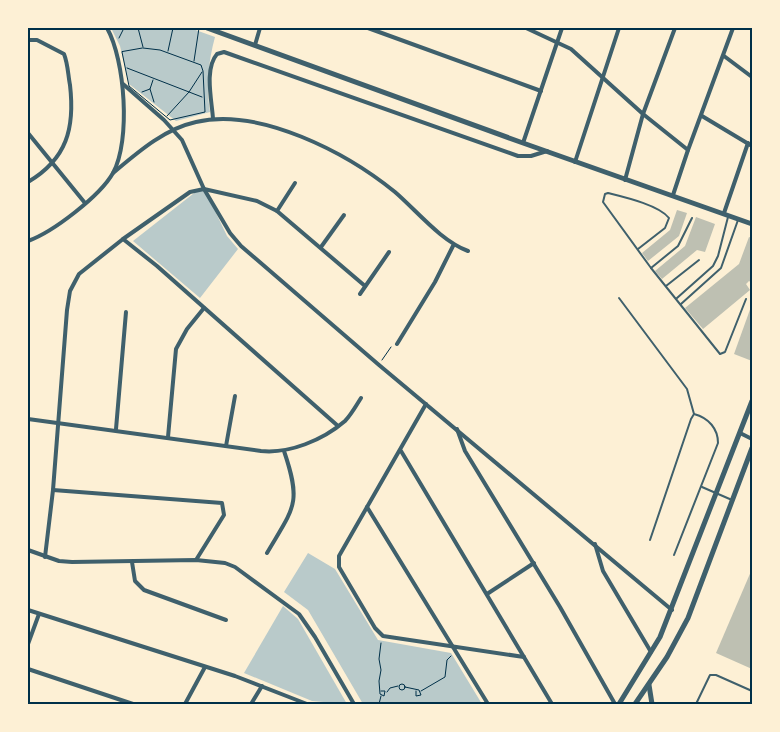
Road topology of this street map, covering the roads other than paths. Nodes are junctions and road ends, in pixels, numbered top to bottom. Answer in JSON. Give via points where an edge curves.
{"nodes":[{"id":1,"x":107,"y":28,"type":"edge"},
{"id":2,"x":207,"y":28,"type":"edge"},
{"id":3,"x":260,"y":28,"type":"edge"},
{"id":4,"x":368,"y":28,"type":"edge"},
{"id":5,"x":526,"y":28,"type":"edge"},
{"id":6,"x":562,"y":28,"type":"edge"},
{"id":7,"x":619,"y":28,"type":"edge"},
{"id":8,"x":676,"y":28,"type":"edge"},
{"id":9,"x":734,"y":28,"type":"edge"},
{"id":10,"x":28,"y":40,"type":"edge"},
{"id":11,"x":557,"y":40,"type":"junction"},
{"id":12,"x":255,"y":45,"type":"junction"},
{"id":13,"x":724,"y":56,"type":"junction"},
{"id":14,"x":602,"y":75,"type":"junction"},
{"id":15,"x":752,"y":77,"type":"edge"},
{"id":16,"x":123,"y":84,"type":"junction"},
{"id":17,"x":541,"y":91,"type":"junction"},
{"id":18,"x":643,"y":114,"type":"junction"},
{"id":19,"x":702,"y":116,"type":"junction"},
{"id":20,"x":213,"y":119,"type":"junction"},
{"id":21,"x":174,"y":130,"type":"junction"},
{"id":22,"x":28,"y":133,"type":"edge"},
{"id":23,"x":523,"y":143,"type":"junction"},
{"id":24,"x":750,"y":145,"type":"edge"},
{"id":25,"x":688,"y":150,"type":"junction"},
{"id":26,"x":546,"y":151,"type":"junction"},
{"id":27,"x":575,"y":162,"type":"junction"},
{"id":28,"x":52,"y":163,"type":"junction"},
{"id":29,"x":113,"y":173,"type":"junction"},
{"id":30,"x":625,"y":180,"type":"junction"},
{"id":31,"x":28,"y":182,"type":"edge"},
{"id":32,"x":295,"y":183,"type":"dead end"},
{"id":33,"x":204,"y":189,"type":"junction"},
{"id":34,"x":673,"y":195,"type":"junction"},
{"id":35,"x":86,"y":202,"type":"junction"},
{"id":36,"x":277,"y":211,"type":"junction"},
{"id":37,"x":344,"y":214,"type":"dead end"},
{"id":38,"x":726,"y":214,"type":"junction"},
{"id":39,"x":692,"y":218,"type":"dead end"},
{"id":40,"x":738,"y":218,"type":"junction"},
{"id":41,"x":752,"y":224,"type":"edge"},
{"id":42,"x":123,"y":239,"type":"junction"},
{"id":43,"x":28,"y":241,"type":"edge"},
{"id":44,"x":453,"y":246,"type":"junction"},
{"id":45,"x":321,"y":247,"type":"junction"},
{"id":46,"x":638,"y":249,"type":"junction"},
{"id":47,"x":468,"y":251,"type":"dead end"},
{"id":48,"x":388,"y":252,"type":"dead end"},
{"id":49,"x":699,"y":260,"type":"dead end"},
{"id":50,"x":652,"y":268,"type":"junction"},
{"id":51,"x":364,"y":286,"type":"junction"},
{"id":52,"x":666,"y":286,"type":"junction"},
{"id":53,"x":360,"y":294,"type":"dead end"},
{"id":54,"x":619,"y":298,"type":"dead end"},
{"id":55,"x":676,"y":299,"type":"junction"},
{"id":56,"x":746,"y":300,"type":"dead end"},
{"id":57,"x":681,"y":304,"type":"junction"},
{"id":58,"x":204,"y":308,"type":"junction"},
{"id":59,"x":126,"y":312,"type":"dead end"},
{"id":60,"x":397,"y":344,"type":"road end"},
{"id":61,"x":234,"y":396,"type":"dead end"},
{"id":62,"x":361,"y":398,"type":"dead end"},
{"id":63,"x":752,"y":401,"type":"edge"},
{"id":64,"x":426,"y":404,"type":"junction"},
{"id":65,"x":694,"y":414,"type":"junction"},
{"id":66,"x":746,"y":417,"type":"junction"},
{"id":67,"x":28,"y":419,"type":"edge"},
{"id":68,"x":752,"y":420,"type":"edge"},
{"id":69,"x":57,"y":422,"type":"junction"},
{"id":70,"x":338,"y":426,"type":"junction"},
{"id":71,"x":116,"y":429,"type":"junction"},
{"id":72,"x":457,"y":429,"type":"junction"},
{"id":73,"x":740,"y":434,"type":"junction"},
{"id":74,"x":168,"y":437,"type":"junction"},
{"id":75,"x":752,"y":440,"type":"edge"},
{"id":76,"x":226,"y":446,"type":"junction"},
{"id":77,"x":752,"y":448,"type":"edge"},
{"id":78,"x":284,"y":451,"type":"junction"},
{"id":79,"x":401,"y":451,"type":"junction"},
{"id":80,"x":702,"y":487,"type":"junction"},
{"id":81,"x":53,"y":490,"type":"junction"},
{"id":82,"x":717,"y":494,"type":"junction"},
{"id":83,"x":734,"y":501,"type":"junction"},
{"id":84,"x":367,"y":507,"type":"junction"},
{"id":85,"x":650,"y":540,"type":"dead end"},
{"id":86,"x":595,"y":544,"type":"junction"},
{"id":87,"x":28,"y":550,"type":"edge"},
{"id":88,"x":267,"y":553,"type":"dead end"},
{"id":89,"x":674,"y":555,"type":"dead end"},
{"id":90,"x":44,"y":557,"type":"junction"},
{"id":91,"x":196,"y":560,"type":"junction"},
{"id":92,"x":132,"y":562,"type":"junction"},
{"id":93,"x":534,"y":563,"type":"junction"},
{"id":94,"x":487,"y":594,"type":"junction"},
{"id":95,"x":28,"y":610,"type":"edge"},
{"id":96,"x":672,"y":610,"type":"junction"},
{"id":97,"x":39,"y":614,"type":"junction"},
{"id":98,"x":226,"y":620,"type":"dead end"},
{"id":99,"x":28,"y":644,"type":"edge"},
{"id":100,"x":454,"y":648,"type":"junction"},
{"id":101,"x":652,"y":654,"type":"junction"},
{"id":102,"x":524,"y":657,"type":"junction"},
{"id":103,"x":205,"y":667,"type":"junction"},
{"id":104,"x":28,"y":669,"type":"edge"},
{"id":105,"x":648,"y":685,"type":"junction"},
{"id":106,"x":262,"y":686,"type":"junction"},
{"id":107,"x":752,"y":691,"type":"edge"},
{"id":108,"x":611,"y":694,"type":"junction"},
{"id":109,"x":618,"y":703,"type":"edge"},
{"id":110,"x":133,"y":704,"type":"edge"},
{"id":111,"x":184,"y":704,"type":"edge"},
{"id":112,"x":251,"y":704,"type":"edge"},
{"id":113,"x":307,"y":704,"type":"edge"},
{"id":114,"x":354,"y":704,"type":"edge"},
{"id":115,"x":488,"y":704,"type":"edge"},
{"id":116,"x":552,"y":704,"type":"edge"},
{"id":117,"x":628,"y":704,"type":"edge"},
{"id":118,"x":635,"y":704,"type":"edge"},
{"id":119,"x":652,"y":704,"type":"edge"},
{"id":120,"x":696,"y":704,"type":"edge"}],
"edges":[{"from":1,"to":16,"type":"street","via":[[122,66]]},
{"from":2,"to":12,"type":"street"},
{"from":3,"to":12,"type":"street"},
{"from":4,"to":17,"type":"street"},
{"from":5,"to":11,"type":"street"},
{"from":6,"to":11,"type":"street"},
{"from":7,"to":14,"type":"street"},
{"from":8,"to":18,"type":"street"},
{"from":9,"to":13,"type":"street"},
{"from":10,"to":28,"type":"street","via":[[37,40],[58,49],[66,58],[73,115],[67,138]]},
{"from":11,"to":14,"type":"street"},
{"from":11,"to":17,"type":"street"},
{"from":12,"to":23,"type":"street"},
{"from":13,"to":15,"type":"street"},
{"from":13,"to":19,"type":"street"},
{"from":14,"to":18,"type":"street"},
{"from":14,"to":27,"type":"street"},
{"from":16,"to":21,"type":"street"},
{"from":16,"to":29,"type":"street","via":[[122,129]]},
{"from":17,"to":23,"type":"street"},
{"from":18,"to":25,"type":"street"},
{"from":18,"to":30,"type":"street"},
{"from":19,"to":24,"type":"street"},
{"from":19,"to":25,"type":"street"},
{"from":20,"to":21,"type":"street"},
{"from":20,"to":26,"type":"street","via":[[212,62],[217,54],[230,54],[518,156]]},
{"from":20,"to":44,"type":"street","via":[[258,123],[341,154],[395,193]]},
{"from":21,"to":29,"type":"street","via":[[150,143]]},
{"from":21,"to":33,"type":"street","via":[[190,155]]},
{"from":22,"to":28,"type":"street"},
{"from":23,"to":26,"type":"street"},
{"from":24,"to":38,"type":"street"},
{"from":25,"to":34,"type":"street"},
{"from":26,"to":27,"type":"street"},
{"from":27,"to":30,"type":"street"},
{"from":28,"to":31,"type":"street"},
{"from":28,"to":35,"type":"street"},
{"from":29,"to":35,"type":"street"},
{"from":30,"to":34,"type":"street"},
{"from":32,"to":36,"type":"street"},
{"from":33,"to":36,"type":"street","via":[[257,202]]},
{"from":33,"to":42,"type":"street","via":[[190,192]]},
{"from":33,"to":64,"type":"street","via":[[241,246]]},
{"from":34,"to":38,"type":"street"},
{"from":35,"to":43,"type":"street","via":[[61,223]]},
{"from":36,"to":45,"type":"street"},
{"from":37,"to":45,"type":"street"},
{"from":38,"to":40,"type":"street"},
{"from":38,"to":55,"type":"lane","via":[[718,256],[712,266]]},
{"from":39,"to":50,"type":"lane","via":[[678,246]]},
{"from":40,"to":41,"type":"street"},
{"from":40,"to":57,"type":"lane","via":[[721,268]]},
{"from":42,"to":58,"type":"street"},
{"from":42,"to":69,"type":"street","via":[[79,274],[70,291]]},
{"from":44,"to":47,"type":"street"},
{"from":44,"to":60,"type":"street"},
{"from":45,"to":51,"type":"street"},
{"from":46,"to":46,"type":"lane","via":[[603,202],[605,194],[630,199],[664,212],[669,218],[665,228]]},
{"from":46,"to":50,"type":"lane"},
{"from":48,"to":51,"type":"street"},
{"from":49,"to":52,"type":"lane"},
{"from":50,"to":52,"type":"lane"},
{"from":51,"to":53,"type":"street"},
{"from":52,"to":55,"type":"lane"},
{"from":54,"to":65,"type":"lane","via":[[687,389]]},
{"from":55,"to":57,"type":"lane"},
{"from":56,"to":57,"type":"lane","via":[[722,354]]},
{"from":58,"to":70,"type":"street"},
{"from":58,"to":74,"type":"street","via":[[176,349]]},
{"from":59,"to":71,"type":"street"},
{"from":61,"to":76,"type":"street"},
{"from":62,"to":70,"type":"street"},
{"from":63,"to":66,"type":"street"},
{"from":64,"to":72,"type":"street"},
{"from":64,"to":79,"type":"street"},
{"from":65,"to":80,"type":"lane","via":[[714,426],[718,434],[718,444]]},
{"from":65,"to":85,"type":"lane"},
{"from":66,"to":68,"type":"street"},
{"from":66,"to":73,"type":"street"},
{"from":67,"to":69,"type":"street"},
{"from":69,"to":71,"type":"street"},
{"from":69,"to":81,"type":"street"},
{"from":70,"to":78,"type":"street"},
{"from":71,"to":74,"type":"street"},
{"from":72,"to":86,"type":"street"},
{"from":72,"to":93,"type":"street","via":[[465,451]]},
{"from":73,"to":75,"type":"street"},
{"from":73,"to":82,"type":"street"},
{"from":74,"to":76,"type":"street"},
{"from":76,"to":78,"type":"street"},
{"from":77,"to":83,"type":"street"},
{"from":78,"to":88,"type":"street","via":[[293,477],[294,500]]},
{"from":79,"to":84,"type":"street"},
{"from":79,"to":94,"type":"street"},
{"from":80,"to":82,"type":"lane"},
{"from":80,"to":89,"type":"lane"},
{"from":81,"to":90,"type":"street"},
{"from":81,"to":91,"type":"street","via":[[222,503],[224,515]]},
{"from":82,"to":83,"type":"lane"},
{"from":82,"to":96,"type":"street"},
{"from":83,"to":105,"type":"street","via":[[688,618]]},
{"from":84,"to":100,"type":"street"},
{"from":84,"to":100,"type":"street","via":[[338,561],[375,628],[383,636]]},
{"from":86,"to":96,"type":"street"},
{"from":86,"to":101,"type":"street","via":[[603,571]]},
{"from":87,"to":90,"type":"street"},
{"from":90,"to":92,"type":"street","via":[[72,562]]},
{"from":91,"to":92,"type":"street"},
{"from":91,"to":114,"type":"street","via":[[236,567],[290,606],[306,623]]},
{"from":92,"to":98,"type":"street","via":[[135,581],[144,590]]},
{"from":93,"to":94,"type":"street"},
{"from":93,"to":108,"type":"street"},
{"from":94,"to":102,"type":"street"},
{"from":95,"to":97,"type":"street"},
{"from":96,"to":101,"type":"street"},
{"from":97,"to":99,"type":"street"},
{"from":97,"to":103,"type":"street"},
{"from":100,"to":102,"type":"street"},
{"from":100,"to":115,"type":"street"},
{"from":101,"to":109,"type":"street"},
{"from":102,"to":116,"type":"street"},
{"from":103,"to":106,"type":"street"},
{"from":103,"to":111,"type":"street"},
{"from":104,"to":110,"type":"street"},
{"from":105,"to":118,"type":"street"},
{"from":105,"to":119,"type":"street"},
{"from":106,"to":112,"type":"street"},
{"from":106,"to":113,"type":"street"},
{"from":107,"to":120,"type":"lane","via":[[710,675]]},
{"from":108,"to":109,"type":"street"},
{"from":108,"to":109,"type":"street"},
{"from":109,"to":117,"type":"street"}]}
